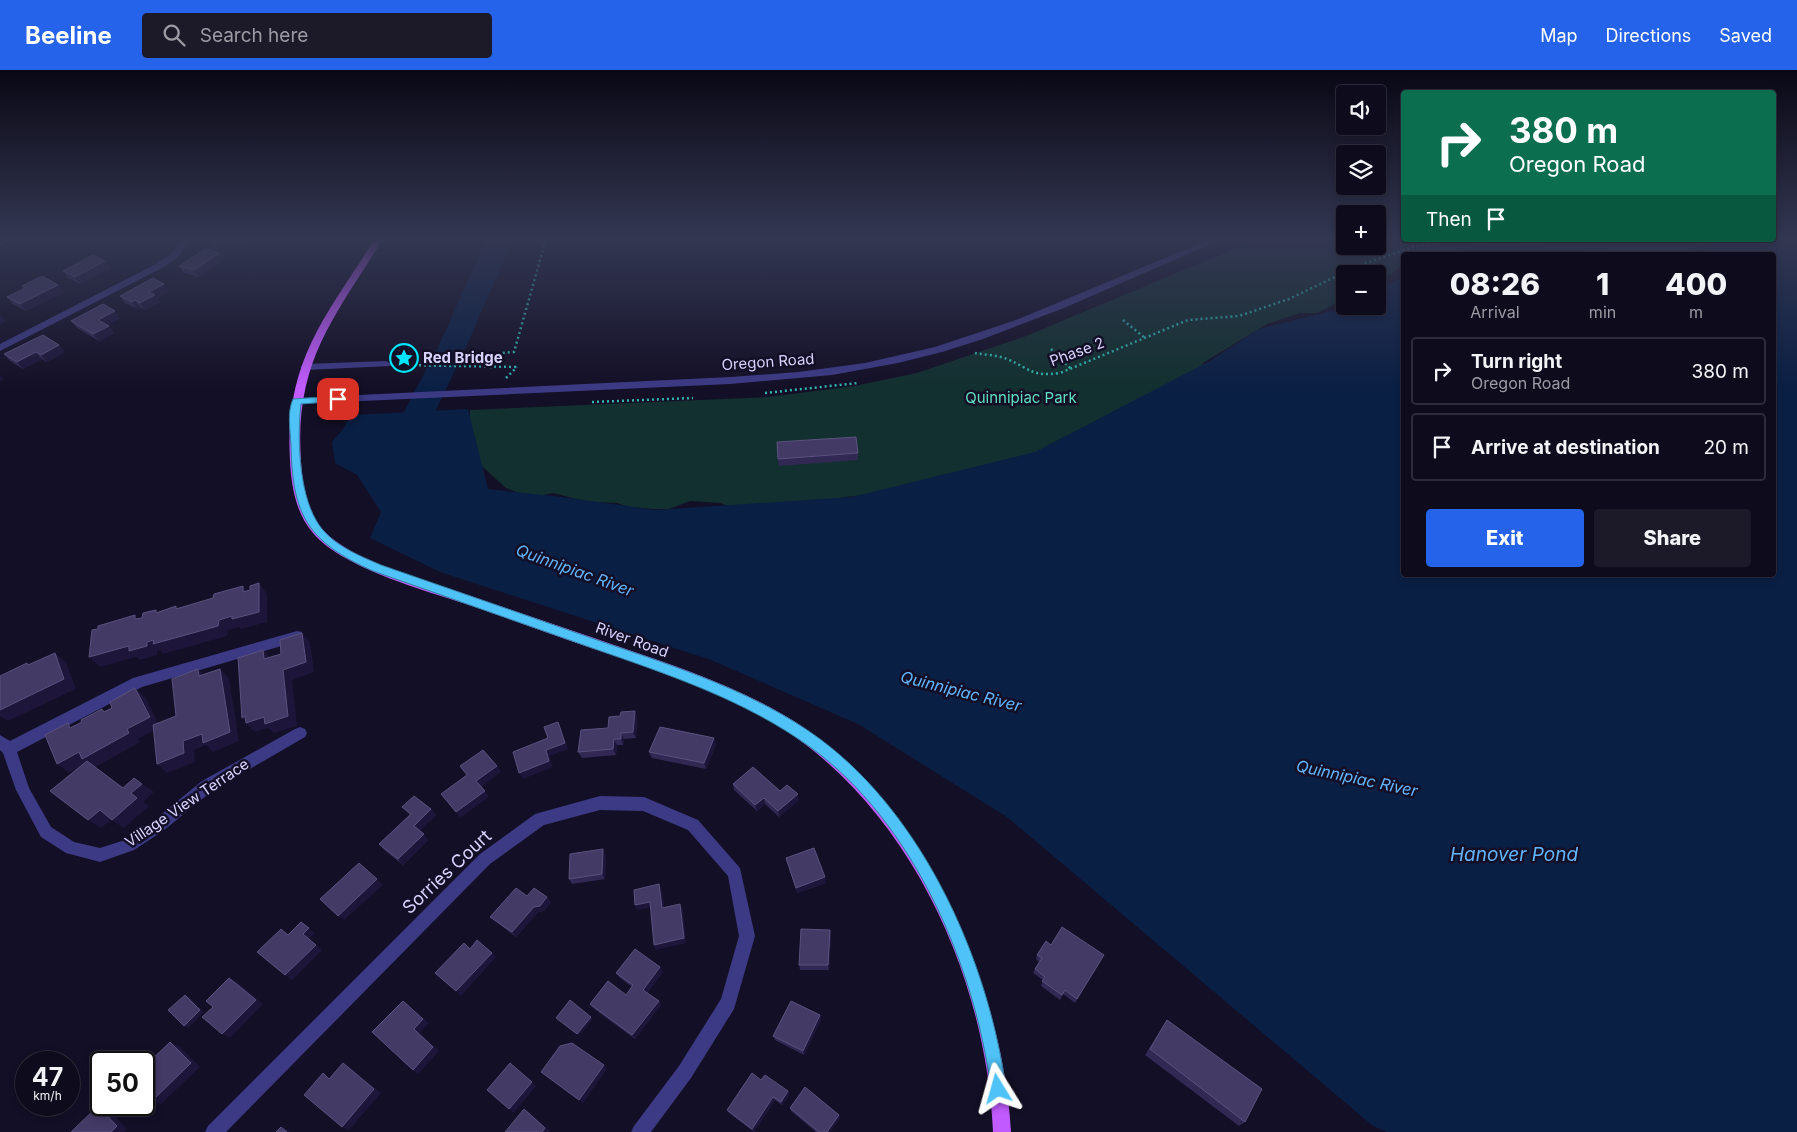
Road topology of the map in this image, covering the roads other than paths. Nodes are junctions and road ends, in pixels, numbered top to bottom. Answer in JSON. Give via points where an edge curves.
{"nodes":[{"id":1,"x":115,"y":289,"type":"edge"},
{"id":2,"x":349,"y":289,"type":"edge"},
{"id":3,"x":1099,"y":289,"type":"edge"},
{"id":4,"x":0,"y":348,"type":"edge"},
{"id":5,"x":386,"y":364,"type":"dead end"},
{"id":6,"x":305,"y":367,"type":"junction"},
{"id":7,"x":297,"y":401,"type":"junction"},
{"id":8,"x":299,"y":636,"type":"edge"},
{"id":9,"x":300,"y":734,"type":"dead end"},
{"id":10,"x":5,"y":745,"type":"edge"},
{"id":11,"x":214,"y":1132,"type":"edge"},
{"id":12,"x":640,"y":1132,"type":"edge"},
{"id":13,"x":1002,"y":1132,"type":"edge"}],
"edges":[{"from":1,"to":4,"type":"street"},
{"from":2,"to":6,"type":"main road","name":"River Road"},
{"from":3,"to":7,"type":"street","name":"Oregon Road","via":[[967,340],[899,360],[822,373]]},
{"from":5,"to":6,"type":"street"},
{"from":6,"to":7,"type":"main road","name":"River Road"},
{"from":7,"to":13,"type":"main road","name":"River Road","via":[[294,428],[301,497],[312,523],[329,542],[349,556],[718,690],[771,715],[815,743],[844,767],[884,810],[916,856],[949,918],[976,988],[993,1050]]},
{"from":8,"to":10,"type":"street","name":"Village View Terrace","via":[[138,682]]},
{"from":9,"to":10,"type":"street","name":"Village View Terrace","via":[[207,786],[129,845],[100,855],[71,848],[46,832],[23,790]]},
{"from":11,"to":12,"type":"street","name":"Sorries Court","via":[[485,859],[540,819],[600,803],[644,804],[693,825],[735,873],[747,936],[728,1003],[685,1072]]}]}
